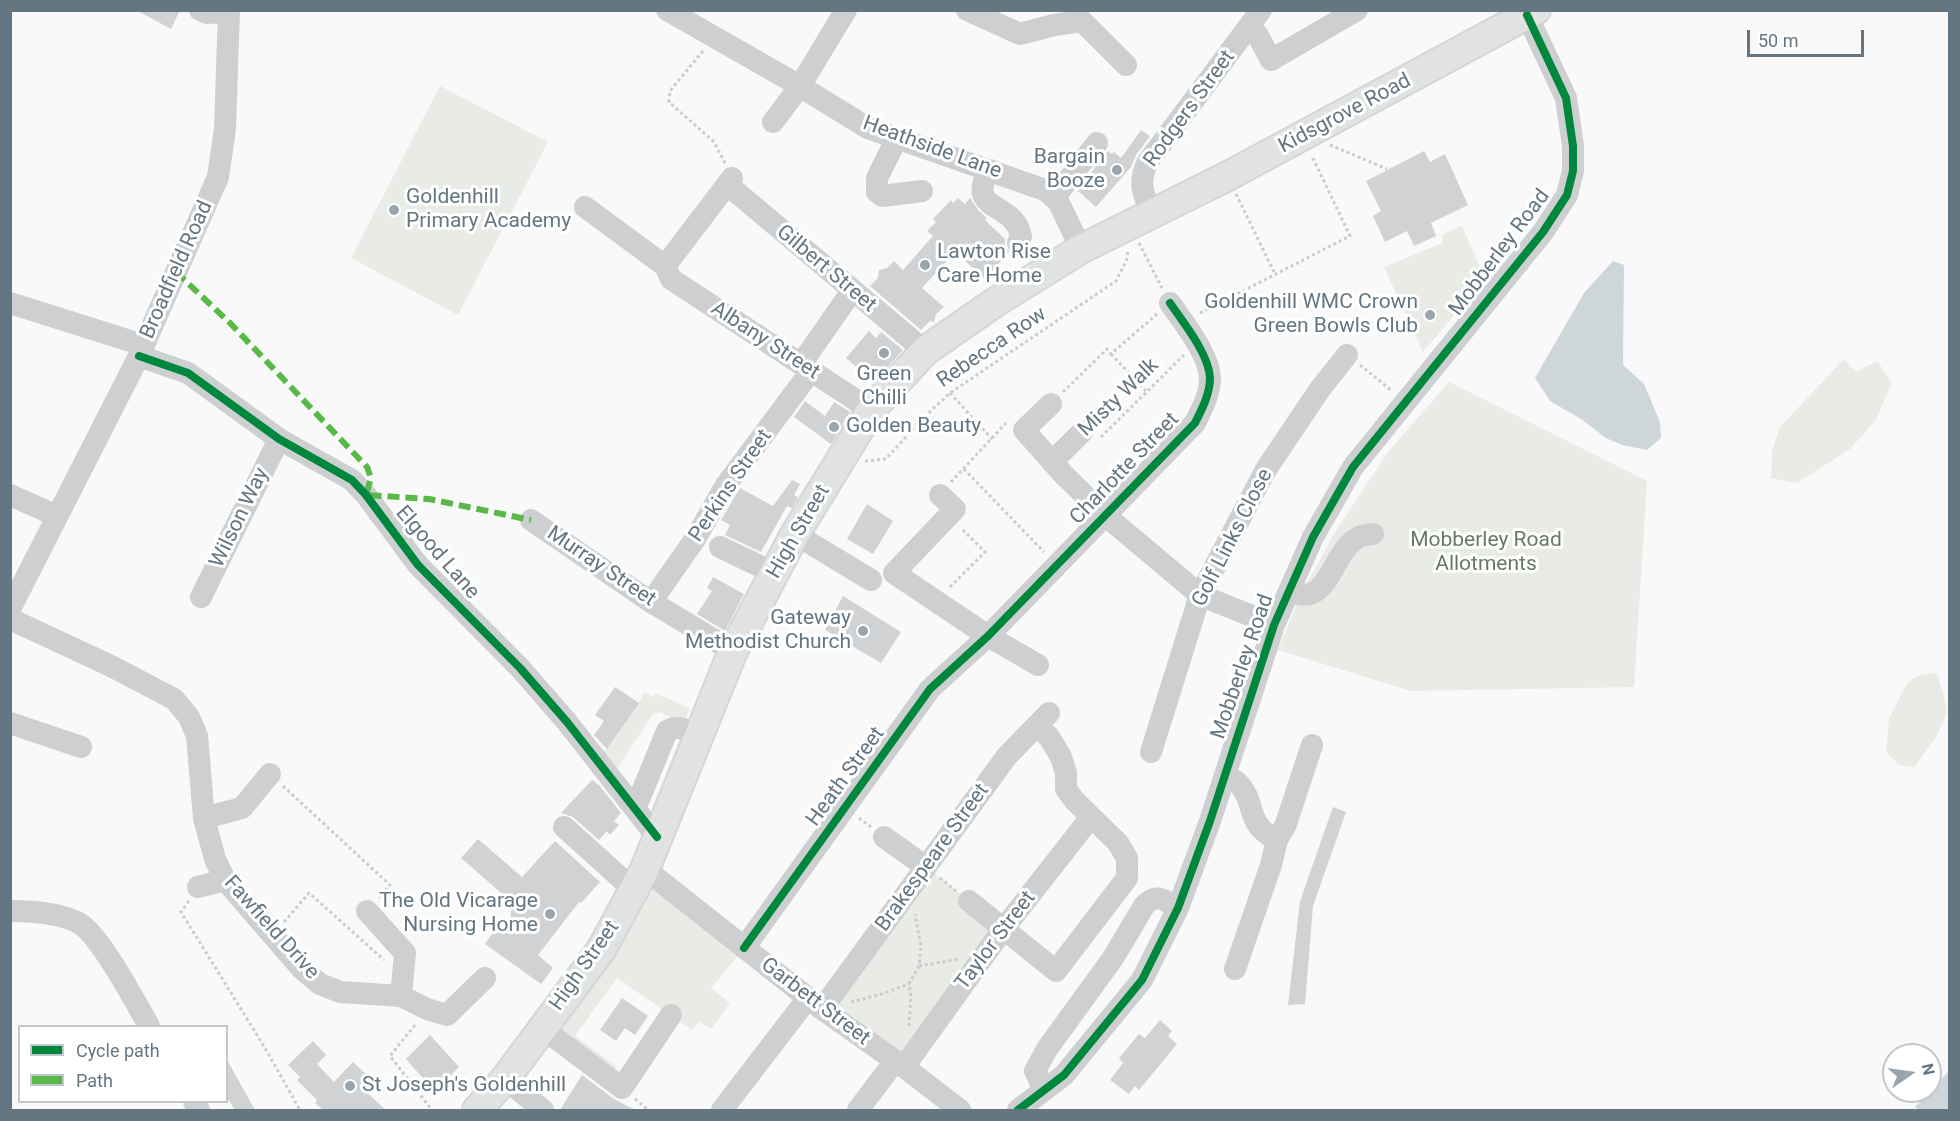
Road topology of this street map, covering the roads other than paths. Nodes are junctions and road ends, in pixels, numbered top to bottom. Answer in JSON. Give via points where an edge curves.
{"nodes":[{"id":1,"x":200,"y":10,"type":"edge"},
{"id":2,"x":667,"y":10,"type":"edge"},
{"id":3,"x":846,"y":10,"type":"edge"},
{"id":4,"x":967,"y":10,"type":"edge"},
{"id":5,"x":1357,"y":10,"type":"edge"},
{"id":6,"x":229,"y":11,"type":"edge"},
{"id":7,"x":1532,"y":13,"type":"edge"},
{"id":8,"x":1085,"y":16,"type":"edge"},
{"id":9,"x":1255,"y":19,"type":"edge"},
{"id":10,"x":1321,"y":19,"type":"edge"},
{"id":11,"x":1126,"y":65,"type":"dead end"},
{"id":12,"x":800,"y":86,"type":"junction"},
{"id":13,"x":773,"y":122,"type":"dead end"},
{"id":14,"x":897,"y":138,"type":"junction"},
{"id":15,"x":1097,"y":143,"type":"dead end"},
{"id":16,"x":990,"y":170,"type":"junction"},
{"id":17,"x":922,"y":191,"type":"dead end"},
{"id":18,"x":1054,"y":198,"type":"junction"},
{"id":19,"x":585,"y":207,"type":"dead end"},
{"id":20,"x":1141,"y":219,"type":"junction"},
{"id":21,"x":1018,"y":243,"type":"dead end"},
{"id":22,"x":1081,"y":249,"type":"junction"},
{"id":23,"x":665,"y":266,"type":"junction"},
{"id":24,"x":852,"y":291,"type":"junction"},
{"id":25,"x":10,"y":303,"type":"edge"},
{"id":26,"x":1170,"y":303,"type":"road end"},
{"id":27,"x":141,"y":351,"type":"junction"},
{"id":28,"x":925,"y":351,"type":"junction"},
{"id":29,"x":1333,"y":362,"type":"road end"},
{"id":30,"x":806,"y":367,"type":"junction"},
{"id":31,"x":1051,"y":404,"type":"road end"},
{"id":32,"x":871,"y":410,"type":"junction"},
{"id":33,"x":1089,"y":437,"type":"road end"},
{"id":34,"x":279,"y":439,"type":"junction"},
{"id":35,"x":1052,"y":462,"type":"junction"},
{"id":36,"x":10,"y":495,"type":"edge"},
{"id":37,"x":940,"y":495,"type":"road end"},
{"id":38,"x":57,"y":516,"type":"junction"},
{"id":39,"x":1106,"y":516,"type":"junction"},
{"id":40,"x":531,"y":520,"type":"dead end"},
{"id":41,"x":795,"y":534,"type":"junction"},
{"id":42,"x":1373,"y":534,"type":"dead end"},
{"id":43,"x":720,"y":547,"type":"dead end"},
{"id":44,"x":774,"y":573,"type":"junction"},
{"id":45,"x":871,"y":580,"type":"dead end"},
{"id":46,"x":1289,"y":591,"type":"junction"},
{"id":47,"x":1200,"y":596,"type":"junction"},
{"id":48,"x":201,"y":597,"type":"dead end"},
{"id":49,"x":651,"y":602,"type":"junction"},
{"id":50,"x":10,"y":609,"type":"edge"},
{"id":51,"x":10,"y":619,"type":"edge"},
{"id":52,"x":1274,"y":625,"type":"junction"},
{"id":53,"x":988,"y":636,"type":"junction"},
{"id":54,"x":733,"y":651,"type":"junction"},
{"id":55,"x":1038,"y":665,"type":"dead end"},
{"id":56,"x":10,"y":723,"type":"edge"},
{"id":57,"x":698,"y":737,"type":"junction"},
{"id":58,"x":1147,"y":741,"type":"dead end"},
{"id":59,"x":1312,"y":745,"type":"dead end"},
{"id":60,"x":81,"y":747,"type":"dead end"},
{"id":61,"x":270,"y":774,"type":"road end"},
{"id":62,"x":1225,"y":776,"type":"junction"},
{"id":63,"x":635,"y":809,"type":"junction"},
{"id":64,"x":1083,"y":809,"type":"junction"},
{"id":65,"x":204,"y":818,"type":"junction"},
{"id":66,"x":564,"y":827,"type":"dead end"},
{"id":67,"x":657,"y":837,"type":"junction"},
{"id":68,"x":884,"y":837,"type":"road end"},
{"id":69,"x":1277,"y":840,"type":"junction"},
{"id":70,"x":926,"y":867,"type":"junction"},
{"id":71,"x":639,"y":879,"type":"junction"},
{"id":72,"x":225,"y":880,"type":"junction"},
{"id":73,"x":198,"y":887,"type":"road end"},
{"id":74,"x":969,"y":901,"type":"road end"},
{"id":75,"x":1178,"y":908,"type":"junction"},
{"id":76,"x":10,"y":911,"type":"edge"},
{"id":77,"x":367,"y":911,"type":"road end"},
{"id":78,"x":1004,"y":928,"type":"junction"},
{"id":79,"x":744,"y":948,"type":"junction"},
{"id":80,"x":1235,"y":969,"type":"dead end"},
{"id":81,"x":485,"y":978,"type":"dead end"},
{"id":82,"x":402,"y":986,"type":"junction"},
{"id":83,"x":815,"y":1004,"type":"junction"},
{"id":84,"x":671,"y":1015,"type":"dead end"},
{"id":85,"x":148,"y":1025,"type":"edge"},
{"id":86,"x":542,"y":1028,"type":"junction"},
{"id":87,"x":900,"y":1064,"type":"junction"},
{"id":88,"x":505,"y":1079,"type":"junction"},
{"id":89,"x":1044,"y":1090,"type":"junction"},
{"id":90,"x":477,"y":1110,"type":"edge"},
{"id":91,"x":543,"y":1110,"type":"edge"},
{"id":92,"x":722,"y":1110,"type":"edge"},
{"id":93,"x":858,"y":1110,"type":"edge"},
{"id":94,"x":960,"y":1110,"type":"edge"},
{"id":95,"x":1018,"y":1110,"type":"edge"}],
"edges":[{"from":1,"to":6,"type":"street"},
{"from":2,"to":12,"type":"street","name":"Heathside Lane"},
{"from":3,"to":12,"type":"street"},
{"from":4,"to":8,"type":"street","via":[[1020,34]]},
{"from":5,"to":10,"type":"street"},
{"from":6,"to":27,"type":"street","name":"Broadfield Road","via":[[225,129],[218,177]]},
{"from":7,"to":20,"type":"main road","name":"Kidsgrove Road"},
{"from":7,"to":46,"type":"street","name":"Mobberley Road","via":[[1566,98],[1573,146],[1573,171],[1567,195],[1543,232],[1353,467],[1313,537]]},
{"from":8,"to":11,"type":"street","via":[[1107,47]]},
{"from":9,"to":10,"type":"street","via":[[1257,34],[1271,60]]},
{"from":9,"to":20,"type":"street","name":"Rodgers Street","via":[[1147,163],[1142,176]]},
{"from":12,"to":13,"type":"street"},
{"from":12,"to":14,"type":"street","name":"Heathside Lane","via":[[868,128]]},
{"from":14,"to":16,"type":"street","name":"Heathside Lane"},
{"from":14,"to":17,"type":"street","via":[[877,178],[877,192],[882,196]]},
{"from":15,"to":18,"type":"street"},
{"from":16,"to":18,"type":"street","name":"Heathside Lane","via":[[1045,189]]},
{"from":16,"to":21,"type":"street","via":[[982,193],[985,200],[1017,225],[1021,237]]},
{"from":18,"to":22,"type":"street","name":"Heathside Lane"},
{"from":19,"to":23,"type":"street","name":"Albany Street"},
{"from":20,"to":22,"type":"main road","name":"High Street"},
{"from":22,"to":28,"type":"main road","name":"High Street"},
{"from":23,"to":24,"type":"street","name":"Gilbert Street","via":[[730,182]]},
{"from":23,"to":30,"type":"street","name":"Albany Street","via":[[671,279]]},
{"from":24,"to":28,"type":"street","name":"Gilbert Street"},
{"from":24,"to":30,"type":"street","name":"Perkins Street"},
{"from":25,"to":27,"type":"street","name":"Elgood Lane"},
{"from":26,"to":39,"type":"street","name":"Charlotte Street","via":[[1203,354],[1210,377],[1206,401],[1195,423]]},
{"from":27,"to":34,"type":"street","name":"Elgood Lane","via":[[188,373]]},
{"from":27,"to":38,"type":"street","name":"Broadfield Road"},
{"from":28,"to":32,"type":"main road","name":"High Street"},
{"from":29,"to":47,"type":"street","name":"Golf Links Close","via":[[1265,471]]},
{"from":30,"to":32,"type":"street","name":"Albany Street"},
{"from":30,"to":49,"type":"street","name":"Perkins Street"},
{"from":31,"to":35,"type":"street","via":[[1018,424]]},
{"from":32,"to":41,"type":"main road","name":"High Street"},
{"from":33,"to":35,"type":"street"},
{"from":34,"to":48,"type":"street","name":"Wilson Way"},
{"from":34,"to":63,"type":"street","name":"Elgood Lane","via":[[352,480],[418,565],[520,668]]},
{"from":35,"to":39,"type":"street"},
{"from":36,"to":38,"type":"street"},
{"from":37,"to":53,"type":"street","via":[[956,509],[894,573]]},
{"from":38,"to":50,"type":"street","name":"Broadfield Road"},
{"from":39,"to":47,"type":"street"},
{"from":39,"to":53,"type":"street","name":"Charlotte Street"},
{"from":40,"to":49,"type":"street","name":"Murray Street"},
{"from":41,"to":44,"type":"main road","name":"High Street"},
{"from":41,"to":45,"type":"street"},
{"from":42,"to":46,"type":"street","via":[[1361,536],[1345,549],[1325,583],[1315,592],[1300,596]]},
{"from":43,"to":44,"type":"street"},
{"from":44,"to":54,"type":"main road","name":"High Street"},
{"from":46,"to":52,"type":"street","name":"Mobberley Road"},
{"from":47,"to":52,"type":"street"},
{"from":47,"to":58,"type":"street","name":"Golf Links Close"},
{"from":49,"to":54,"type":"street","name":"Murray Street"},
{"from":51,"to":65,"type":"street","name":"Fawfield Drive","via":[[174,699],[189,717],[197,736]]},
{"from":52,"to":62,"type":"street","name":"Mobberley Road"},
{"from":53,"to":55,"type":"street"},
{"from":53,"to":79,"type":"street","name":"Heath Street","via":[[930,689]]},
{"from":54,"to":57,"type":"main road","name":"High Street"},
{"from":56,"to":60,"type":"street"},
{"from":57,"to":63,"type":"street","via":[[682,728],[667,731]]},
{"from":57,"to":67,"type":"main road","name":"High Street"},
{"from":59,"to":69,"type":"street"},
{"from":61,"to":65,"type":"street","via":[[242,808]]},
{"from":62,"to":69,"type":"street","via":[[1237,782],[1258,827]]},
{"from":62,"to":75,"type":"street","name":"Mobberley Road"},
{"from":63,"to":67,"type":"street","name":"Elgood Lane"},
{"from":64,"to":70,"type":"street","name":"Brakespeare Street","via":[[1065,789],[1061,757],[1048,737],[1043,719],[1007,756]]},
{"from":64,"to":78,"type":"street","name":"Taylor Street"},
{"from":64,"to":78,"type":"street","via":[[1118,843],[1127,858],[1127,878],[1056,971]]},
{"from":65,"to":72,"type":"street","name":"Fawfield Drive"},
{"from":66,"to":71,"type":"street","name":"Garbett Street"},
{"from":67,"to":71,"type":"main road","name":"High Street"},
{"from":68,"to":70,"type":"street"},
{"from":69,"to":80,"type":"street"},
{"from":70,"to":83,"type":"street","name":"Brakespeare Street"},
{"from":71,"to":79,"type":"street","name":"Garbett Street"},
{"from":71,"to":86,"type":"main road","name":"High Street","via":[[601,950]]},
{"from":72,"to":73,"type":"street"},
{"from":72,"to":82,"type":"street","name":"Fawfield Drive","via":[[302,969],[320,984],[340,992]]},
{"from":74,"to":78,"type":"street"},
{"from":75,"to":89,"type":"street","name":"Mobberley Road","via":[[1142,980],[1064,1075]]},
{"from":75,"to":89,"type":"street","via":[[1160,897],[1144,906],[1035,1071]]},
{"from":76,"to":85,"type":"street","via":[[62,916],[80,923],[94,937]]},
{"from":77,"to":82,"type":"street","via":[[405,953]]},
{"from":78,"to":87,"type":"street","name":"Taylor Street"},
{"from":79,"to":83,"type":"street","name":"Garbett Street"},
{"from":81,"to":82,"type":"street","name":"Fawfield Drive","via":[[447,1014],[427,1009]]},
{"from":83,"to":87,"type":"street","name":"Garbett Street"},
{"from":83,"to":92,"type":"street","name":"Brakespeare Street"},
{"from":84,"to":86,"type":"street","via":[[622,1088],[616,1075]]},
{"from":86,"to":88,"type":"main road","name":"High Street"},
{"from":87,"to":93,"type":"street","name":"Taylor Street"},
{"from":87,"to":94,"type":"street","name":"Garbett Street"},
{"from":88,"to":90,"type":"main road","name":"High Street"},
{"from":88,"to":91,"type":"street"},
{"from":89,"to":95,"type":"street","name":"Mobberley Road"}]}
